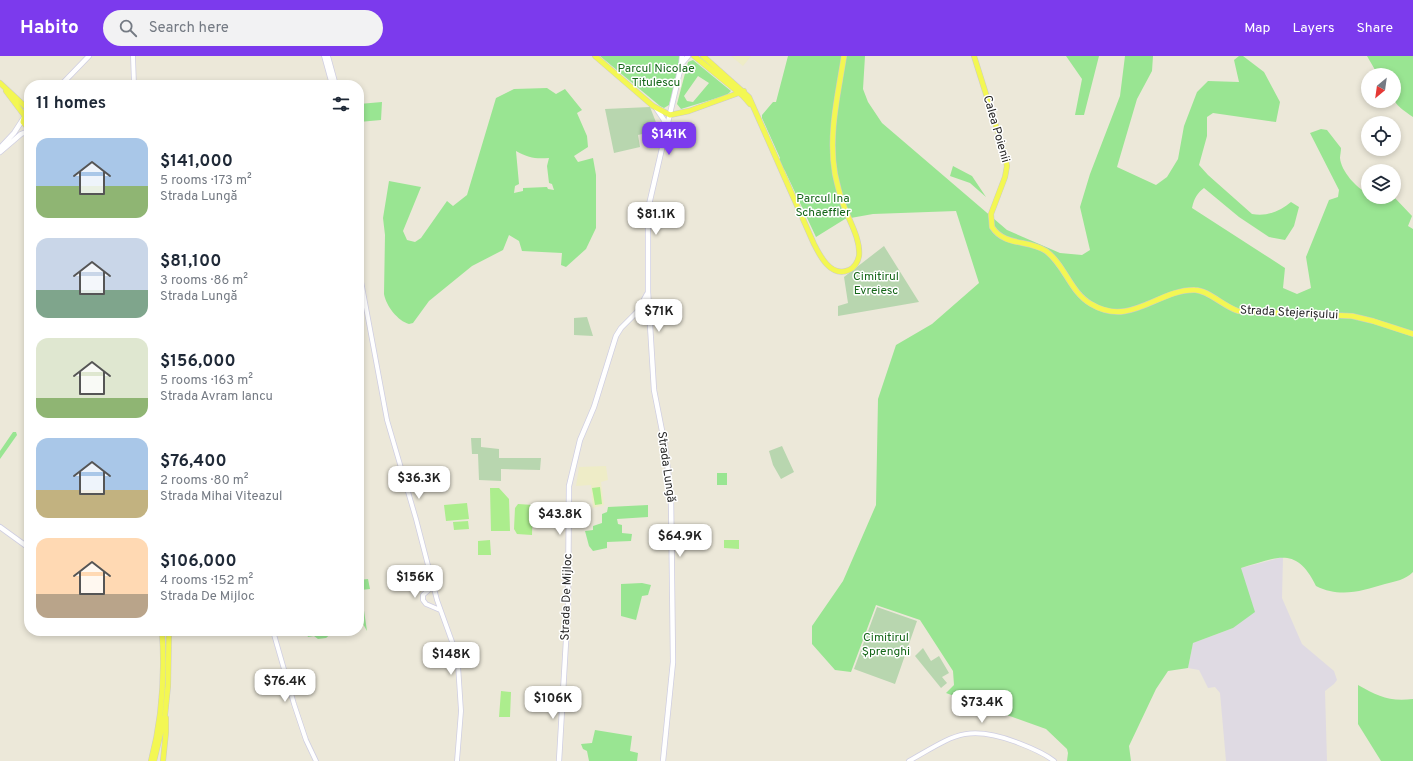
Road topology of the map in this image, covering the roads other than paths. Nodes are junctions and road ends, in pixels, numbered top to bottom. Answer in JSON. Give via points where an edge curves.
{"nodes":[{"id":1,"x":89,"y":56,"type":"edge"},
{"id":2,"x":133,"y":56,"type":"edge"},
{"id":3,"x":324,"y":56,"type":"edge"},
{"id":4,"x":328,"y":56,"type":"edge"},
{"id":5,"x":595,"y":56,"type":"edge"},
{"id":6,"x":682,"y":56,"type":"edge"},
{"id":7,"x":688,"y":56,"type":"edge"},
{"id":8,"x":694,"y":56,"type":"edge"},
{"id":9,"x":703,"y":56,"type":"edge"},
{"id":10,"x":844,"y":56,"type":"edge"},
{"id":11,"x":974,"y":56,"type":"edge"},
{"id":12,"x":681,"y":66,"type":"junction"},
{"id":13,"x":67,"y":80,"type":"edge"},
{"id":14,"x":134,"y":80,"type":"edge"},
{"id":15,"x":331,"y":80,"type":"edge"},
{"id":16,"x":335,"y":80,"type":"edge"},
{"id":17,"x":1,"y":84,"type":"edge"},
{"id":18,"x":736,"y":87,"type":"junction"},
{"id":19,"x":742,"y":92,"type":"junction"},
{"id":20,"x":730,"y":96,"type":"junction"},
{"id":21,"x":24,"y":105,"type":"edge"},
{"id":22,"x":653,"y":106,"type":"junction"},
{"id":23,"x":670,"y":116,"type":"junction"},
{"id":24,"x":23,"y":117,"type":"junction"},
{"id":25,"x":24,"y":125,"type":"edge"},
{"id":26,"x":666,"y":130,"type":"junction"},
{"id":27,"x":24,"y":132,"type":"edge"},
{"id":28,"x":0,"y":148,"type":"edge"},
{"id":29,"x":0,"y":152,"type":"edge"},
{"id":30,"x":648,"y":292,"type":"junction"},
{"id":31,"x":1080,"y":296,"type":"joint"},
{"id":32,"x":364,"y":298,"type":"edge"},
{"id":33,"x":641,"y":306,"type":"junction"},
{"id":34,"x":649,"y":311,"type":"junction"},
{"id":35,"x":1413,"y":334,"type":"edge"},
{"id":36,"x":0,"y":527,"type":"edge"},
{"id":37,"x":24,"y":544,"type":"edge"},
{"id":38,"x":432,"y":579,"type":"junction"},
{"id":39,"x":428,"y":590,"type":"junction"},
{"id":40,"x":436,"y":593,"type":"junction"},
{"id":41,"x":437,"y":600,"type":"junction"},
{"id":42,"x":430,"y":604,"type":"junction"},
{"id":43,"x":440,"y":610,"type":"junction"},
{"id":44,"x":162,"y":636,"type":"edge"},
{"id":45,"x":169,"y":636,"type":"edge"},
{"id":46,"x":274,"y":636,"type":"edge"},
{"id":47,"x":166,"y":715,"type":"junction"},
{"id":48,"x":151,"y":761,"type":"edge"},
{"id":49,"x":154,"y":761,"type":"edge"},
{"id":50,"x":163,"y":761,"type":"edge"},
{"id":51,"x":316,"y":761,"type":"edge"},
{"id":52,"x":457,"y":761,"type":"edge"},
{"id":53,"x":559,"y":761,"type":"edge"},
{"id":54,"x":663,"y":761,"type":"edge"},
{"id":55,"x":909,"y":761,"type":"edge"},
{"id":56,"x":1054,"y":761,"type":"edge"}],
"edges":[{"from":1,"to":13,"type":"main road"},
{"from":2,"to":14,"type":"street"},
{"from":3,"to":15,"type":"street"},
{"from":4,"to":16,"type":"street"},
{"from":5,"to":22,"type":"main road"},
{"from":6,"to":12,"type":"main road","name":"Strada Lungă"},
{"from":7,"to":12,"type":"main road"},
{"from":8,"to":18,"type":"main road"},
{"from":9,"to":18,"type":"main road"},
{"from":10,"to":19,"type":"main road","via":[[834,127],[833,156],[838,191],[857,242],[858,257],[853,268],[840,272],[830,268],[818,252],[749,97]]},
{"from":11,"to":31,"type":"main road","name":"Calea Poienii","via":[[1007,166],[991,214],[992,227],[1004,239],[1033,245],[1047,252]]},
{"from":12,"to":23,"type":"main road","name":"Strada Lungă"},
{"from":17,"to":21,"type":"main road"},
{"from":17,"to":24,"type":"main road"},
{"from":18,"to":19,"type":"main road"},
{"from":18,"to":20,"type":"main road"},
{"from":19,"to":20,"type":"main road"},
{"from":20,"to":23,"type":"main road"},
{"from":22,"to":23,"type":"main road"},
{"from":22,"to":26,"type":"main road","via":[[664,120]]},
{"from":23,"to":26,"type":"main road","name":"Strada Lungă"},
{"from":24,"to":25,"type":"main road"},
{"from":24,"to":28,"type":"main road"},
{"from":26,"to":30,"type":"main road","name":"Strada Lungă","via":[[648,206]]},
{"from":27,"to":29,"type":"main road"},
{"from":30,"to":33,"type":"main road","name":"Strada Lungă"},
{"from":30,"to":34,"type":"main road","name":"Strada Lungă"},
{"from":31,"to":35,"type":"main road","name":"Strada Stejerișului","via":[[1096,307],[1118,312],[1138,308],[1183,290],[1198,290],[1224,306],[1238,311],[1352,316]]},
{"from":32,"to":38,"type":"street","via":[[387,420]]},
{"from":33,"to":34,"type":"main road"},
{"from":33,"to":53,"type":"main road","name":"Strada De Mijloc","via":[[616,336],[594,407],[580,440],[572,471],[568,495],[568,607]]},
{"from":34,"to":54,"type":"main road","name":"Strada Lungă","via":[[656,404],[665,446],[671,496],[673,662]]},
{"from":36,"to":37,"type":"main road"},
{"from":38,"to":39,"type":"street"},
{"from":38,"to":40,"type":"street"},
{"from":39,"to":40,"type":"street"},
{"from":39,"to":42,"type":"street","via":[[424,593],[423,599],[425,603]]},
{"from":40,"to":41,"type":"street"},
{"from":41,"to":42,"type":"street"},
{"from":41,"to":43,"type":"street"},
{"from":42,"to":43,"type":"street"},
{"from":43,"to":52,"type":"street","via":[[458,665],[461,711]]},
{"from":44,"to":48,"type":"main road","via":[[162,694]]},
{"from":45,"to":47,"type":"main road"},
{"from":46,"to":51,"type":"street","via":[[296,712]]},
{"from":47,"to":49,"type":"main road"},
{"from":47,"to":50,"type":"main road"},
{"from":55,"to":56,"type":"street","via":[[950,739],[979,732],[1020,743]]}]}
